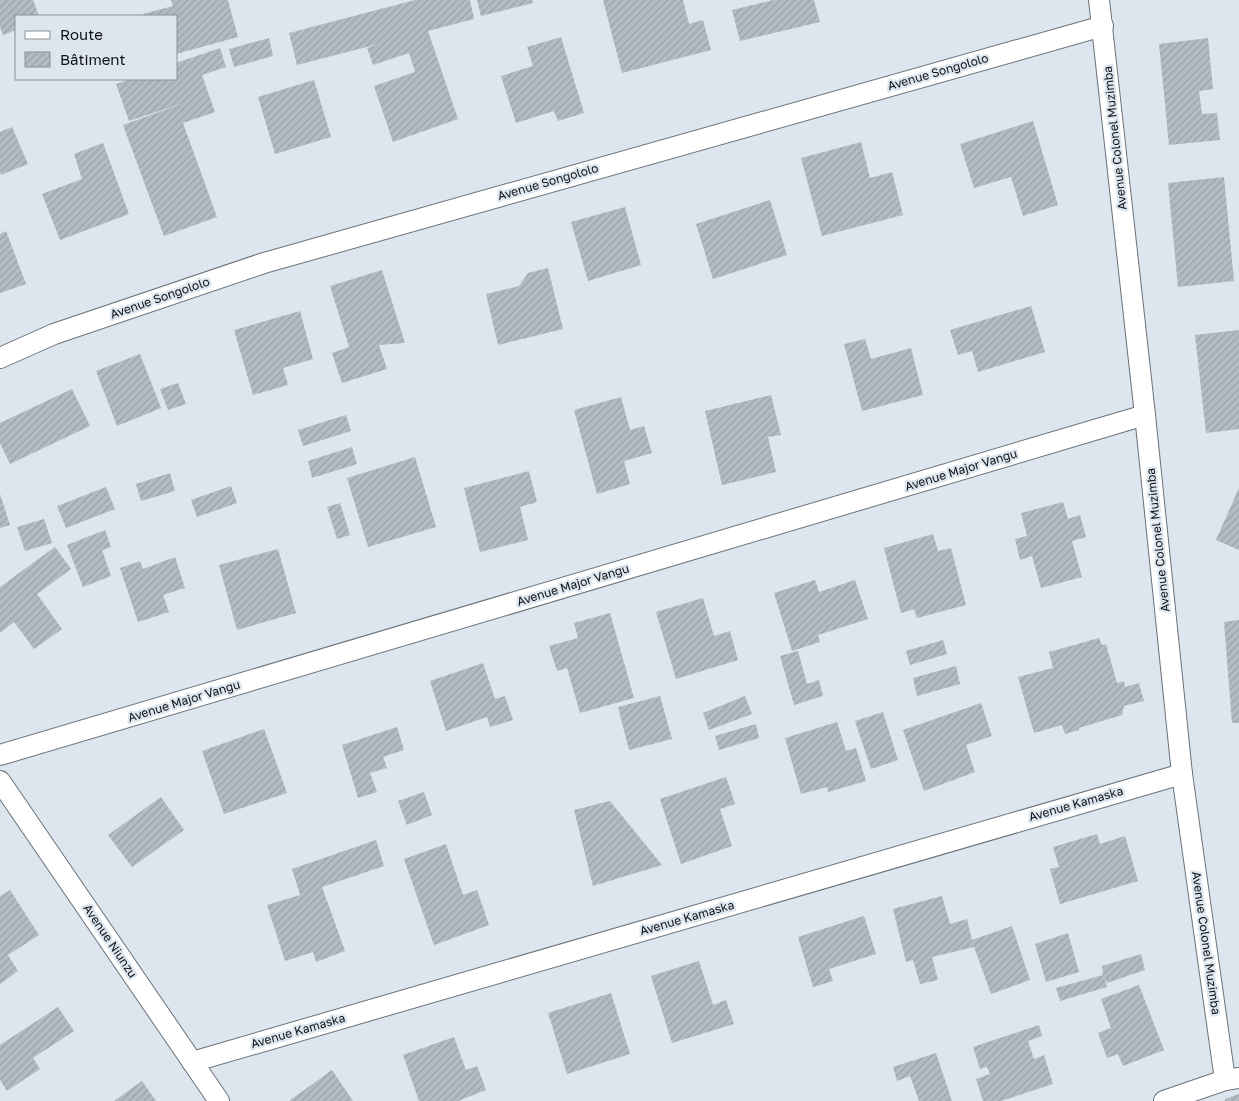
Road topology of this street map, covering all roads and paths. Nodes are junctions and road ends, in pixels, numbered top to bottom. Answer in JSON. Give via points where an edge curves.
{"nodes":[{"id":1,"x":1099,"y":0,"type":"edge"},
{"id":2,"x":1103,"y":26,"type":"junction"},
{"id":3,"x":0,"y":358,"type":"edge"},
{"id":4,"x":1145,"y":416,"type":"junction"},
{"id":5,"x":0,"y":755,"type":"edge"},
{"id":6,"x":1182,"y":774,"type":"junction"},
{"id":7,"x":0,"y":781,"type":"edge"},
{"id":8,"x":192,"y":1062,"type":"junction"},
{"id":9,"x":1232,"y":1079,"type":"edge"},
{"id":10,"x":219,"y":1101,"type":"edge"},
{"id":11,"x":1164,"y":1101,"type":"edge"}],
"edges":[{"from":1,"to":2,"type":"street","name":"Avenue Colonel Muzimba"},
{"from":2,"to":3,"type":"street","name":"Avenue Songololo","via":[[264,263],[54,334]]},
{"from":2,"to":4,"type":"street","name":"Avenue Colonel Muzimba"},
{"from":4,"to":5,"type":"street","name":"Avenue Major Vangu"},
{"from":4,"to":6,"type":"street","name":"Avenue Colonel Muzimba"},
{"from":6,"to":8,"type":"street","name":"Avenue Kamaska"},
{"from":6,"to":9,"type":"street","name":"Avenue Colonel Muzimba"},
{"from":7,"to":8,"type":"street","name":"Avenue Niunzu"},
{"from":8,"to":10,"type":"street","name":"Avenue Niunzu"},
{"from":9,"to":11,"type":"street"}]}
